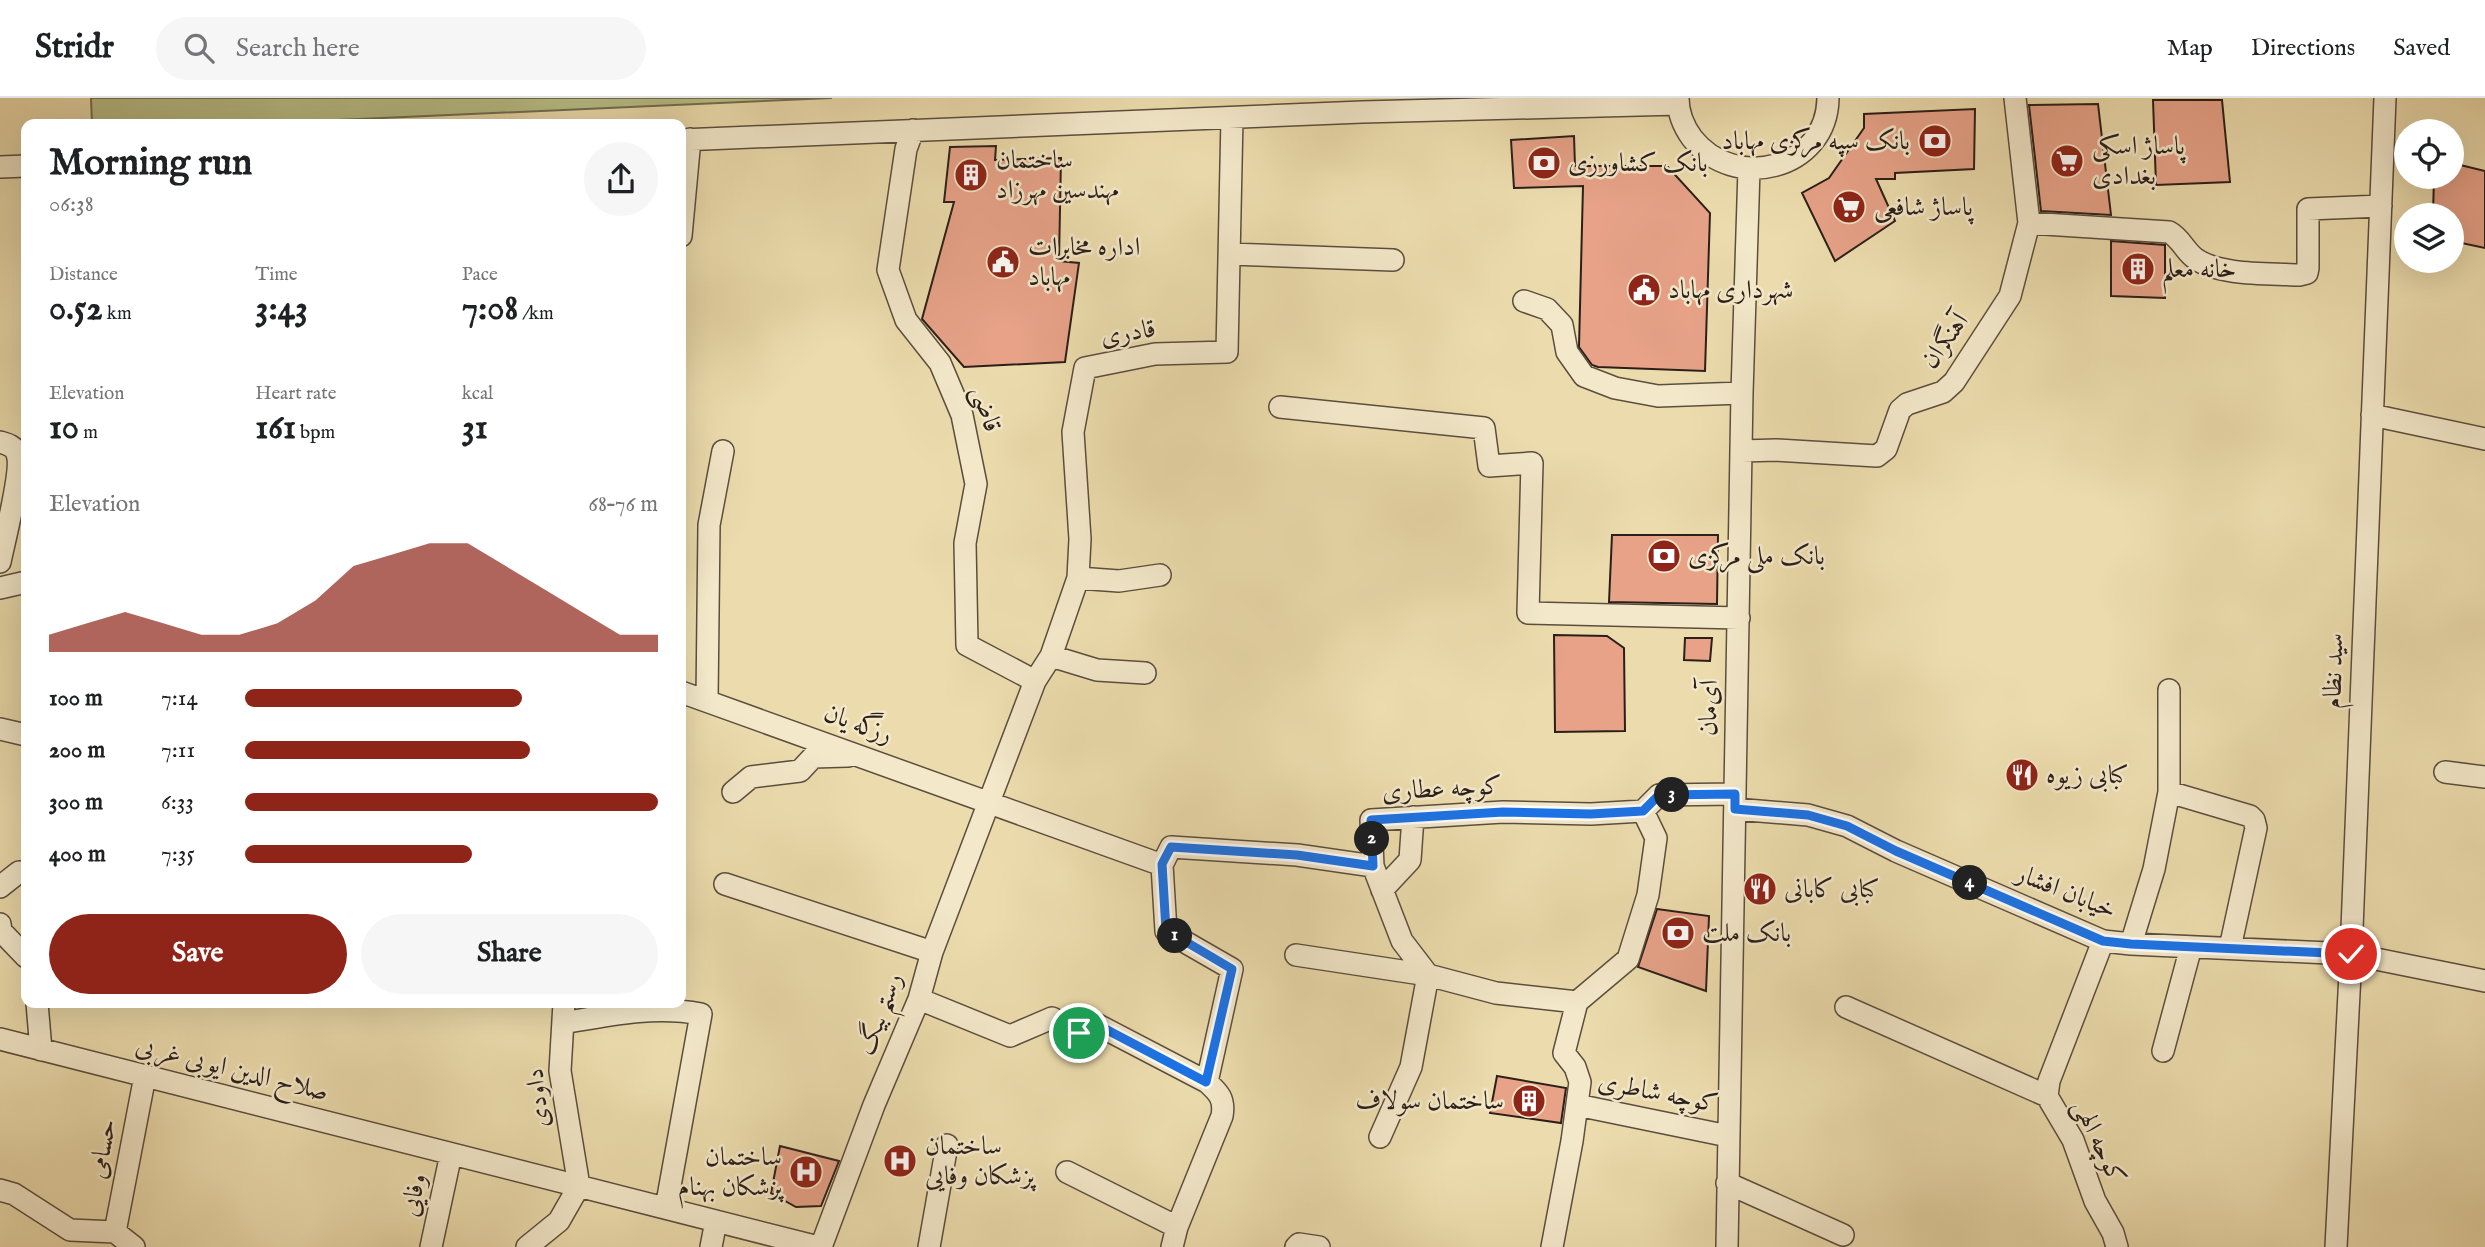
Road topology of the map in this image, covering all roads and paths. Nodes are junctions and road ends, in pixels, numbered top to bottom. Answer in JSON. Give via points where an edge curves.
{"nodes":[{"id":1,"x":1828,"y":98,"type":"edge"},
{"id":2,"x":2015,"y":98,"type":"edge"},
{"id":3,"x":2385,"y":98,"type":"edge"},
{"id":4,"x":1678,"y":101,"type":"edge"},
{"id":5,"x":1362,"y":105,"type":"edge"},
{"id":6,"x":1233,"y":118,"type":"junction"},
{"id":7,"x":913,"y":131,"type":"junction"},
{"id":8,"x":686,"y":139,"type":"edge"},
{"id":9,"x":21,"y":166,"type":"edge"},
{"id":10,"x":0,"y":167,"type":"edge"},
{"id":11,"x":1749,"y":169,"type":"junction"},
{"id":12,"x":2381,"y":206,"type":"junction"},
{"id":13,"x":2029,"y":223,"type":"junction"},
{"id":14,"x":1230,"y":254,"type":"junction"},
{"id":15,"x":1393,"y":260,"type":"dead end"},
{"id":16,"x":1524,"y":301,"type":"dead end"},
{"id":17,"x":1742,"y":393,"type":"junction"},
{"id":18,"x":1280,"y":407,"type":"dead end"},
{"id":19,"x":2372,"y":415,"type":"junction"},
{"id":20,"x":2485,"y":439,"type":"edge"},
{"id":21,"x":0,"y":443,"type":"edge"},
{"id":22,"x":723,"y":450,"type":"dead end"},
{"id":23,"x":1742,"y":451,"type":"junction"},
{"id":24,"x":0,"y":562,"type":"edge"},
{"id":25,"x":1160,"y":575,"type":"dead end"},
{"id":26,"x":1078,"y":578,"type":"junction"},
{"id":27,"x":21,"y":583,"type":"edge"},
{"id":28,"x":0,"y":588,"type":"edge"},
{"id":29,"x":1739,"y":618,"type":"junction"},
{"id":30,"x":1051,"y":656,"type":"junction"},
{"id":31,"x":1145,"y":673,"type":"dead end"},
{"id":32,"x":1035,"y":681,"type":"junction"},
{"id":33,"x":2169,"y":690,"type":"dead end"},
{"id":34,"x":686,"y":694,"type":"edge"},
{"id":35,"x":707,"y":700,"type":"junction"},
{"id":36,"x":0,"y":729,"type":"edge"},
{"id":37,"x":21,"y":734,"type":"edge"},
{"id":38,"x":862,"y":755,"type":"junction"},
{"id":39,"x":2445,"y":772,"type":"dead end"},
{"id":40,"x":2485,"y":778,"type":"edge"},
{"id":41,"x":733,"y":792,"type":"dead end"},
{"id":42,"x":2169,"y":792,"type":"junction"},
{"id":43,"x":990,"y":801,"type":"junction"},
{"id":44,"x":1735,"y":802,"type":"junction"},
{"id":45,"x":1643,"y":811,"type":"junction"},
{"id":46,"x":1413,"y":817,"type":"junction"},
{"id":47,"x":1162,"y":864,"type":"junction"},
{"id":48,"x":1373,"y":866,"type":"junction"},
{"id":49,"x":21,"y":873,"type":"edge"},
{"id":50,"x":724,"y":884,"type":"dead end"},
{"id":51,"x":0,"y":887,"type":"edge"},
{"id":52,"x":1382,"y":890,"type":"junction"},
{"id":53,"x":0,"y":924,"type":"edge"},
{"id":54,"x":2103,"y":941,"type":"junction"},
{"id":55,"x":2131,"y":944,"type":"junction"},
{"id":56,"x":2191,"y":947,"type":"junction"},
{"id":57,"x":2230,"y":948,"type":"junction"},
{"id":58,"x":21,"y":952,"type":"edge"},
{"id":59,"x":932,"y":952,"type":"junction"},
{"id":60,"x":2351,"y":954,"type":"junction"},
{"id":61,"x":1296,"y":955,"type":"dead end"},
{"id":62,"x":1428,"y":975,"type":"junction"},
{"id":63,"x":2485,"y":981,"type":"edge"},
{"id":64,"x":919,"y":999,"type":"junction"},
{"id":65,"x":1577,"y":1002,"type":"junction"},
{"id":66,"x":1846,"y":1007,"type":"dead end"},
{"id":67,"x":37,"y":1008,"type":"edge"},
{"id":68,"x":563,"y":1013,"type":"edge"},
{"id":69,"x":0,"y":1039,"type":"edge"},
{"id":70,"x":41,"y":1049,"type":"junction"},
{"id":71,"x":2163,"y":1051,"type":"dead end"},
{"id":72,"x":145,"y":1076,"type":"junction"},
{"id":73,"x":1206,"y":1082,"type":"junction"},
{"id":74,"x":2047,"y":1096,"type":"junction"},
{"id":75,"x":1577,"y":1105,"type":"junction"},
{"id":76,"x":1728,"y":1136,"type":"junction"},
{"id":77,"x":1380,"y":1137,"type":"dead end"},
{"id":78,"x":947,"y":1145,"type":"dead end"},
{"id":79,"x":451,"y":1154,"type":"junction"},
{"id":80,"x":1067,"y":1172,"type":"dead end"},
{"id":81,"x":1727,"y":1183,"type":"junction"},
{"id":82,"x":579,"y":1186,"type":"junction"},
{"id":83,"x":0,"y":1190,"type":"edge"},
{"id":84,"x":666,"y":1209,"type":"junction"},
{"id":85,"x":716,"y":1221,"type":"junction"},
{"id":86,"x":115,"y":1232,"type":"junction"},
{"id":87,"x":1843,"y":1235,"type":"dead end"},
{"id":88,"x":1175,"y":1237,"type":"edge"},
{"id":89,"x":134,"y":1247,"type":"edge"},
{"id":90,"x":431,"y":1247,"type":"edge"},
{"id":91,"x":527,"y":1247,"type":"edge"},
{"id":92,"x":711,"y":1247,"type":"edge"},
{"id":93,"x":820,"y":1247,"type":"edge"},
{"id":94,"x":929,"y":1247,"type":"edge"},
{"id":95,"x":1296,"y":1247,"type":"edge"},
{"id":96,"x":1319,"y":1247,"type":"edge"},
{"id":97,"x":1552,"y":1247,"type":"edge"},
{"id":98,"x":1727,"y":1247,"type":"edge"},
{"id":99,"x":2117,"y":1247,"type":"edge"},
{"id":100,"x":2336,"y":1247,"type":"edge"}],
"edges":[{"from":1,"to":11,"type":"street","via":[[1821,127],[1808,145],[1791,159]]},
{"from":2,"to":13,"type":"street"},
{"from":3,"to":12,"type":"street","name":"سید نظام"},
{"from":4,"to":5,"type":"street"},
{"from":4,"to":11,"type":"street","via":[[1686,129],[1701,150],[1724,164]]},
{"from":5,"to":6,"type":"street"},
{"from":6,"to":7,"type":"street"},
{"from":6,"to":14,"type":"street","name":"قادری"},
{"from":7,"to":8,"type":"street"},
{"from":7,"to":32,"type":"street","name":"قاضی","via":[[906,149],[888,270],[906,320],[940,363],[962,415],[976,484],[965,543],[967,645]]},
{"from":9,"to":10,"type":"street"},
{"from":11,"to":17,"type":"street","name":"آی‌مان"},
{"from":12,"to":13,"type":"street","via":[[2308,208],[2308,268],[2300,275],[2206,265],[2169,232]]},
{"from":12,"to":19,"type":"street","name":"سید نظام"},
{"from":13,"to":23,"type":"street","name":"آهنگران","via":[[2010,296],[1978,348],[1949,387],[1900,410],[1883,453]]},
{"from":14,"to":15,"type":"street"},
{"from":14,"to":26,"type":"street","name":"قادری","via":[[1227,352],[1155,354],[1085,368],[1073,432]]},
{"from":16,"to":17,"type":"street","via":[[1547,309],[1562,325],[1567,352],[1584,376],[1658,396]]},
{"from":17,"to":23,"type":"street","name":"آی‌مان"},
{"from":18,"to":29,"type":"street","via":[[1484,428],[1489,466],[1532,463],[1528,613]]},
{"from":19,"to":20,"type":"street"},
{"from":19,"to":60,"type":"street","name":"سید نظام"},
{"from":21,"to":24,"type":"street","via":[[10,445],[18,454]]},
{"from":22,"to":35,"type":"street","via":[[709,525]]},
{"from":23,"to":29,"type":"street","name":"آی‌مان"},
{"from":25,"to":26,"type":"street","via":[[1119,581]]},
{"from":26,"to":30,"type":"street","name":"قادری"},
{"from":27,"to":28,"type":"street"},
{"from":29,"to":44,"type":"street","name":"آی‌مان"},
{"from":30,"to":31,"type":"street","via":[[1097,670]]},
{"from":30,"to":32,"type":"street","name":"قادری"},
{"from":32,"to":43,"type":"street","name":"رستم بیگ"},
{"from":33,"to":42,"type":"street"},
{"from":34,"to":35,"type":"street","name":"رزگه یان"},
{"from":35,"to":38,"type":"street","name":"رزگه یان"},
{"from":36,"to":37,"type":"street"},
{"from":38,"to":41,"type":"street","via":[[813,757],[800,771],[751,777]]},
{"from":38,"to":43,"type":"street","name":"رزگه یان"},
{"from":39,"to":40,"type":"street"},
{"from":42,"to":55,"type":"street","via":[[2154,869]]},
{"from":42,"to":57,"type":"street","via":[[2254,820]]},
{"from":43,"to":47,"type":"street","name":"رزگه یان"},
{"from":43,"to":59,"type":"street","name":"رستم بیگ"},
{"from":44,"to":45,"type":"street","name":"کوچه عطاری","via":[[1659,795]]},
{"from":44,"to":54,"type":"street","name":"خیابان افشار","via":[[1847,826]]},
{"from":44,"to":76,"type":"street","name":"آی‌مان"},
{"from":45,"to":46,"type":"street","name":"کوچه عطاری"},
{"from":45,"to":65,"type":"street","via":[[1656,838],[1648,895],[1628,959]]},
{"from":46,"to":48,"type":"street","name":"کوچه عطاری","via":[[1371,820]]},
{"from":46,"to":52,"type":"street","via":[[1410,860]]},
{"from":47,"to":48,"type":"street","via":[[1171,847],[1297,855]]},
{"from":47,"to":73,"type":"street","via":[[1166,930],[1232,969]]},
{"from":48,"to":52,"type":"street"},
{"from":49,"to":51,"type":"street"},
{"from":50,"to":59,"type":"street"},
{"from":52,"to":62,"type":"street","via":[[1402,942]]},
{"from":53,"to":58,"type":"street"},
{"from":54,"to":55,"type":"street","name":"خیابان افشار"},
{"from":54,"to":74,"type":"street","name":"کوچه الهی"},
{"from":55,"to":56,"type":"street","name":"خیابان افشار"},
{"from":56,"to":57,"type":"street","name":"خیابان افشار"},
{"from":56,"to":71,"type":"street"},
{"from":57,"to":60,"type":"street","name":"خیابان افشار"},
{"from":59,"to":64,"type":"street","name":"رستم بیگ"},
{"from":60,"to":63,"type":"street","name":"خیابان افشار"},
{"from":60,"to":100,"type":"street","name":"سید نظام"},
{"from":61,"to":62,"type":"street"},
{"from":62,"to":65,"type":"street","via":[[1496,993]]},
{"from":62,"to":77,"type":"street","via":[[1410,1067]]},
{"from":64,"to":73,"type":"street","via":[[1010,1036],[1052,1018],[1079,1033],[1094,1023]]},
{"from":64,"to":93,"type":"street","name":"رستم بیگ"},
{"from":65,"to":75,"type":"street","via":[[1564,1053],[1576,1067],[1580,1082]]},
{"from":66,"to":74,"type":"street"},
{"from":67,"to":70,"type":"street"},
{"from":68,"to":82,"type":"street","name":"داودی","via":[[560,1071]]},
{"from":68,"to":84,"type":"street","via":[[681,1010],[701,1014]]},
{"from":69,"to":70,"type":"street","name":"صلاح الدین ایوبی غربی"},
{"from":70,"to":72,"type":"street","name":"صلاح الدین ایوبی غربی"},
{"from":72,"to":79,"type":"street","name":"صلاح الدین ایوبی غربی"},
{"from":72,"to":86,"type":"street","name":"حسامی"},
{"from":73,"to":88,"type":"street","via":[[1219,1092],[1222,1116]]},
{"from":74,"to":99,"type":"street","name":"کوچه الهی","via":[[2073,1140]]},
{"from":75,"to":76,"type":"street","name":"کوچه شاطری"},
{"from":75,"to":97,"type":"street"},
{"from":76,"to":81,"type":"street","name":"آی‌مان"},
{"from":78,"to":94,"type":"street"},
{"from":79,"to":82,"type":"street","name":"صلاح الدین ایوبی غربی"},
{"from":79,"to":90,"type":"street","name":"وفایی"},
{"from":80,"to":88,"type":"street"},
{"from":81,"to":87,"type":"street"},
{"from":81,"to":98,"type":"street","name":"آی‌مان"},
{"from":82,"to":84,"type":"street","name":"صلاح الدین ایوبی غربی"},
{"from":82,"to":91,"type":"street","via":[[559,1221]]},
{"from":83,"to":86,"type":"street","via":[[70,1230]]},
{"from":84,"to":85,"type":"street","name":"صلاح الدین ایوبی غربی"},
{"from":85,"to":92,"type":"street"},
{"from":85,"to":93,"type":"street","name":"صلاح الدین ایوبی غربی"},
{"from":86,"to":89,"type":"street"},
{"from":95,"to":96,"type":"street"}]}
